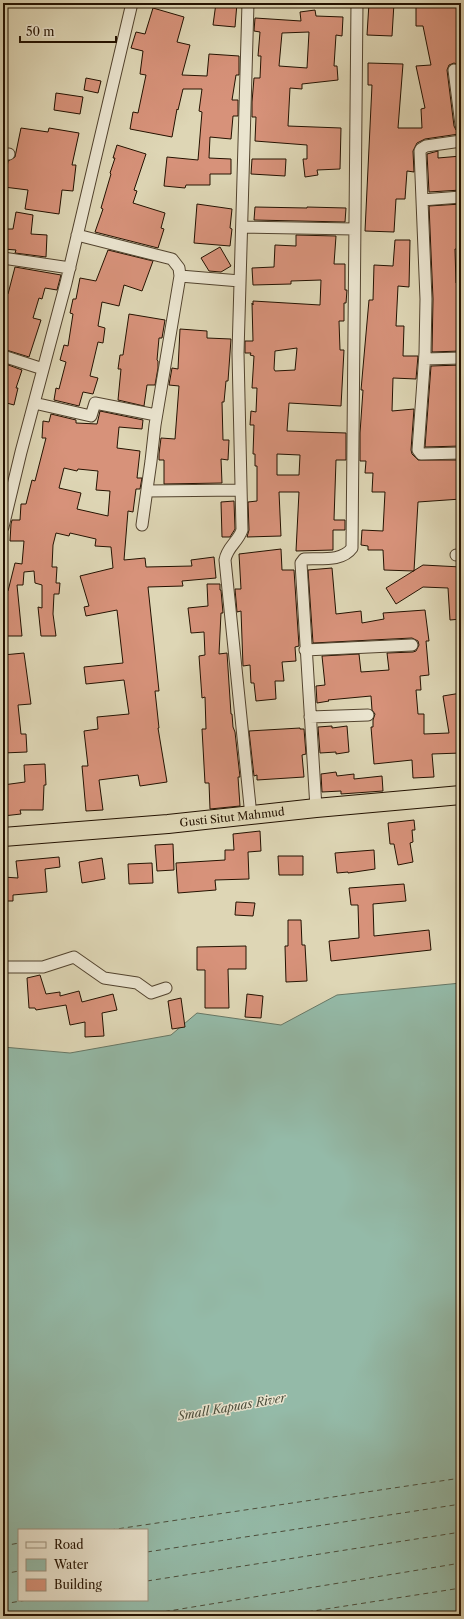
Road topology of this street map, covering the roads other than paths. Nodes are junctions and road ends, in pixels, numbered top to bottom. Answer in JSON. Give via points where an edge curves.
{"nodes":[{"id":1,"x":132,"y":3,"type":"edge"},
{"id":2,"x":248,"y":3,"type":"edge"},
{"id":3,"x":357,"y":3,"type":"edge"},
{"id":4,"x":454,"y":70,"type":"dead end"},
{"id":5,"x":461,"y":125,"type":"edge"},
{"id":6,"x":461,"y":141,"type":"edge"},
{"id":7,"x":461,"y":197,"type":"edge"},
{"id":8,"x":422,"y":200,"type":"junction"},
{"id":9,"x":242,"y":227,"type":"junction"},
{"id":10,"x":354,"y":229,"type":"junction"},
{"id":11,"x":77,"y":235,"type":"junction"},
{"id":12,"x":3,"y":258,"type":"edge"},
{"id":13,"x":70,"y":268,"type":"junction"},
{"id":14,"x":180,"y":276,"type":"junction"},
{"id":15,"x":240,"y":281,"type":"junction"},
{"id":16,"x":3,"y":356,"type":"edge"},
{"id":17,"x":461,"y":358,"type":"edge"},
{"id":18,"x":424,"y":359,"type":"junction"},
{"id":19,"x":43,"y":369,"type":"junction"},
{"id":20,"x":34,"y":403,"type":"junction"},
{"id":21,"x":156,"y":415,"type":"junction"},
{"id":22,"x":461,"y":453,"type":"edge"},
{"id":23,"x":241,"y":490,"type":"junction"},
{"id":24,"x":147,"y":491,"type":"junction"},
{"id":25,"x":142,"y":525,"type":"dead end"},
{"id":26,"x":3,"y":527,"type":"edge"},
{"id":27,"x":412,"y":645,"type":"dead end"},
{"id":28,"x":306,"y":650,"type":"junction"},
{"id":29,"x":368,"y":715,"type":"dead end"},
{"id":30,"x":310,"y":717,"type":"junction"},
{"id":31,"x":461,"y":795,"type":"edge"},
{"id":32,"x":316,"y":808,"type":"junction"},
{"id":33,"x":251,"y":816,"type":"junction"},
{"id":34,"x":3,"y":837,"type":"edge"},
{"id":35,"x":3,"y":967,"type":"edge"},
{"id":36,"x":166,"y":988,"type":"dead end"}],
"edges":[{"from":1,"to":11,"type":"street"},
{"from":2,"to":9,"type":"street"},
{"from":3,"to":10,"type":"street"},
{"from":4,"to":5,"type":"street"},
{"from":6,"to":8,"type":"street","via":[[421,148]]},
{"from":7,"to":8,"type":"street"},
{"from":8,"to":18,"type":"street","via":[[426,298]]},
{"from":9,"to":10,"type":"street"},
{"from":9,"to":15,"type":"street"},
{"from":10,"to":28,"type":"street","via":[[352,548],[345,556],[339,558],[304,559],[301,563]]},
{"from":11,"to":13,"type":"street"},
{"from":11,"to":14,"type":"street","via":[[172,259],[179,268]]},
{"from":12,"to":13,"type":"street"},
{"from":13,"to":19,"type":"street"},
{"from":14,"to":15,"type":"street"},
{"from":14,"to":21,"type":"street"},
{"from":15,"to":23,"type":"street","via":[[238,353]]},
{"from":16,"to":19,"type":"street"},
{"from":17,"to":18,"type":"street"},
{"from":18,"to":22,"type":"street","via":[[418,450],[421,454]]},
{"from":19,"to":20,"type":"street"},
{"from":20,"to":21,"type":"street","via":[[91,416],[95,403]]},
{"from":20,"to":26,"type":"street"},
{"from":21,"to":24,"type":"street"},
{"from":23,"to":24,"type":"street"},
{"from":23,"to":33,"type":"street","via":[[241,533],[228,550],[225,560]]},
{"from":24,"to":25,"type":"street"},
{"from":27,"to":28,"type":"street"},
{"from":28,"to":30,"type":"street"},
{"from":29,"to":30,"type":"street"},
{"from":30,"to":32,"type":"street"},
{"from":31,"to":32,"type":"highway","name":"Gusti Situt Mahmud"},
{"from":32,"to":33,"type":"highway","name":"Gusti Situt Mahmud"},
{"from":33,"to":34,"type":"highway","name":"Gusti Situt Mahmud"},
{"from":35,"to":36,"type":"street","via":[[43,967],[74,957],[104,978],[137,983],[151,993]]}]}
